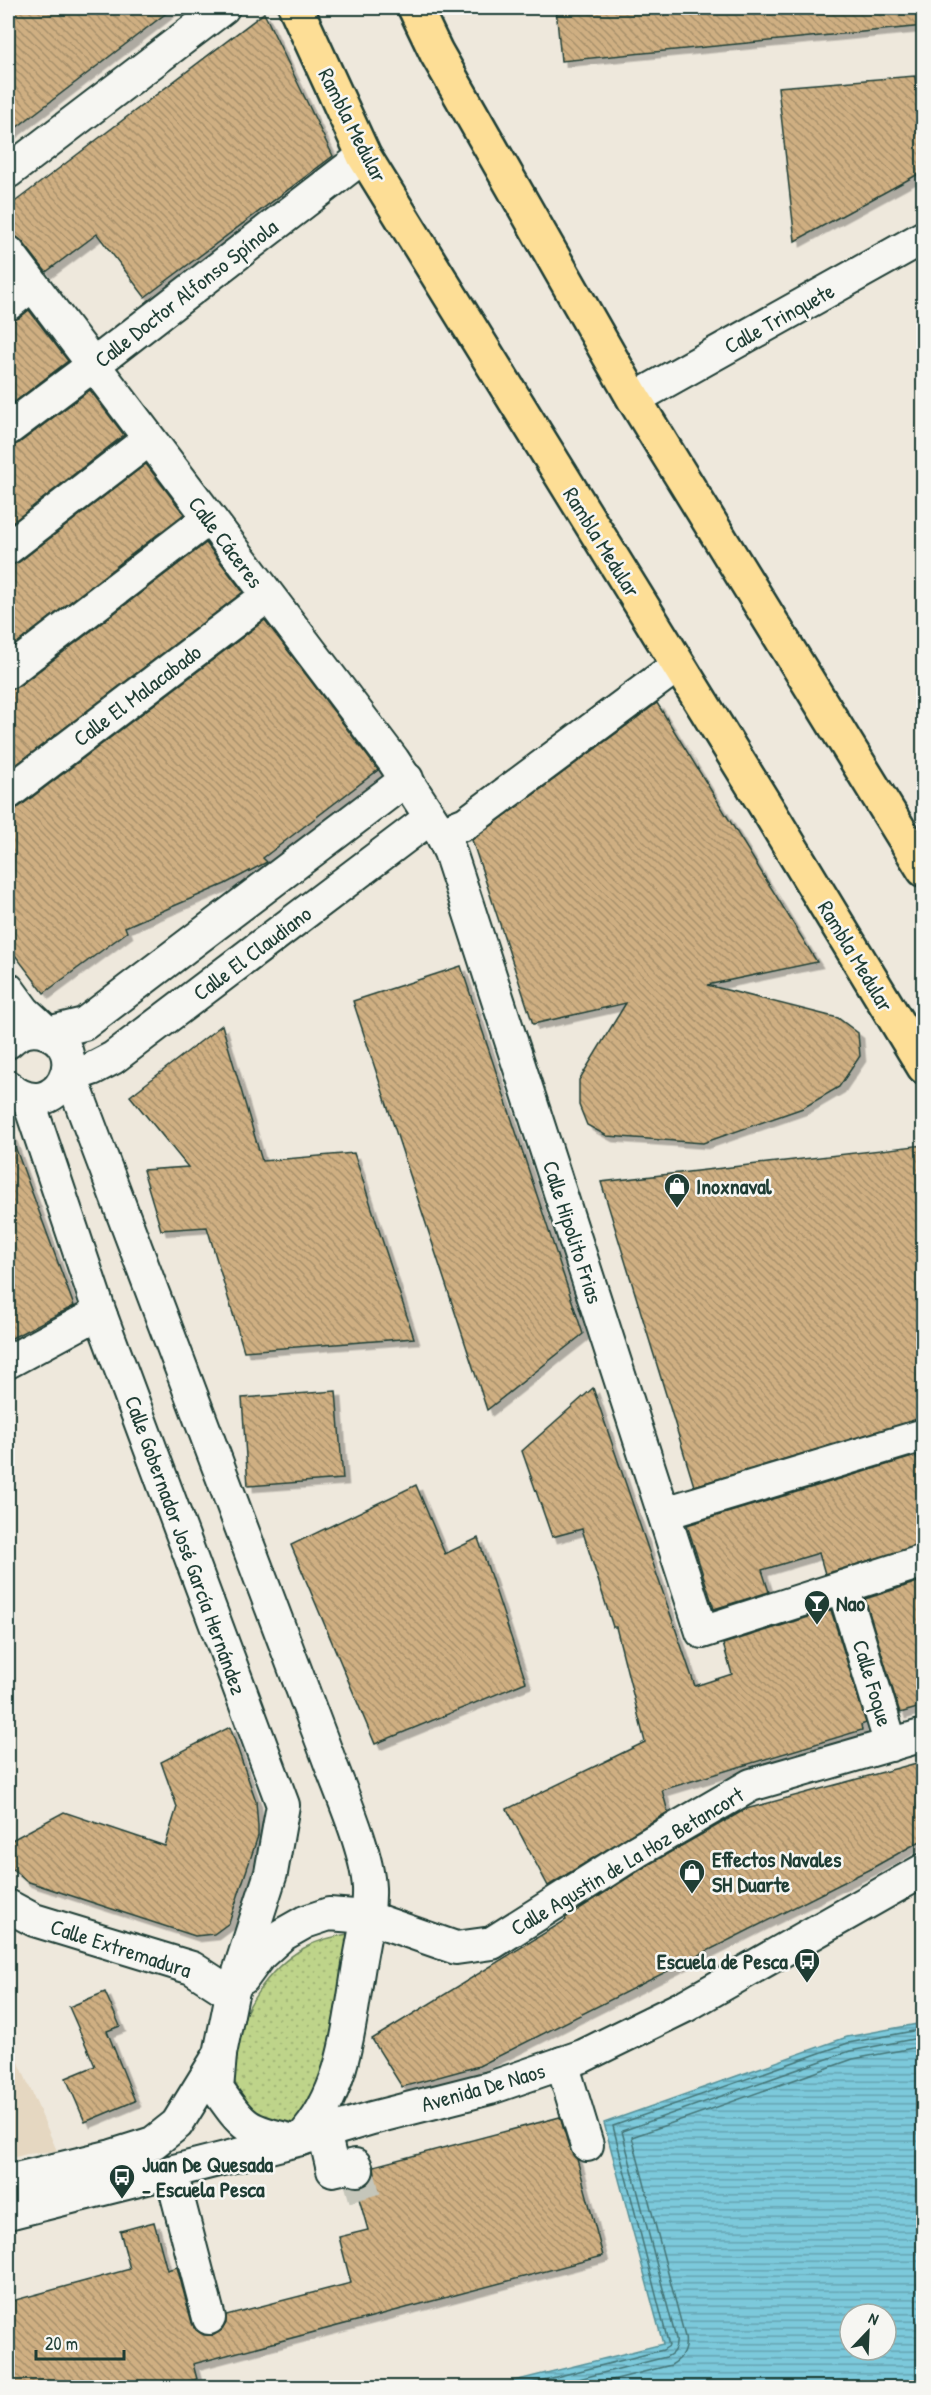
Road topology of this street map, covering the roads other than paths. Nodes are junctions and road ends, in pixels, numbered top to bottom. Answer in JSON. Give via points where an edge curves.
{"nodes":[{"id":1,"x":223,"y":8,"type":"edge"},
{"id":2,"x":296,"y":8,"type":"edge"},
{"id":3,"x":415,"y":8,"type":"edge"},
{"id":4,"x":364,"y":156,"type":"junction"},
{"id":5,"x":8,"y":172,"type":"edge"},
{"id":6,"x":924,"y":237,"type":"edge"},
{"id":7,"x":8,"y":252,"type":"edge"},
{"id":8,"x":32,"y":285,"type":"junction"},
{"id":9,"x":8,"y":304,"type":"edge"},
{"id":10,"x":92,"y":366,"type":"junction"},
{"id":11,"x":634,"y":399,"type":"junction"},
{"id":12,"x":8,"y":429,"type":"edge"},
{"id":13,"x":148,"y":440,"type":"junction"},
{"id":14,"x":209,"y":518,"type":"junction"},
{"id":15,"x":8,"y":548,"type":"edge"},
{"id":16,"x":267,"y":597,"type":"junction"},
{"id":17,"x":678,"y":665,"type":"junction"},
{"id":18,"x":8,"y":672,"type":"edge"},
{"id":19,"x":406,"y":780,"type":"junction"},
{"id":20,"x":8,"y":794,"type":"edge"},
{"id":21,"x":436,"y":825,"type":"junction"},
{"id":22,"x":924,"y":870,"type":"edge"},
{"id":23,"x":8,"y":989,"type":"edge"},
{"id":24,"x":48,"y":1033,"type":"junction"},
{"id":25,"x":8,"y":1042,"type":"edge"},
{"id":26,"x":924,"y":1067,"type":"edge"},
{"id":27,"x":66,"y":1078,"type":"junction"},
{"id":28,"x":18,"y":1093,"type":"edge"},
{"id":29,"x":101,"y":1316,"type":"junction"},
{"id":30,"x":8,"y":1362,"type":"edge"},
{"id":31,"x":924,"y":1435,"type":"edge"},
{"id":32,"x":664,"y":1513,"type":"junction"},
{"id":33,"x":924,"y":1561,"type":"edge"},
{"id":34,"x":843,"y":1587,"type":"junction"},
{"id":35,"x":924,"y":1735,"type":"edge"},
{"id":36,"x":891,"y":1745,"type":"junction"},
{"id":37,"x":924,"y":1870,"type":"edge"},
{"id":38,"x":8,"y":1906,"type":"edge"},
{"id":39,"x":367,"y":1917,"type":"junction"},
{"id":40,"x":232,"y":1994,"type":"junction"},
{"id":41,"x":220,"y":2054,"type":"junction"},
{"id":42,"x":562,"y":2063,"type":"junction"},
{"id":43,"x":305,"y":2137,"type":"junction"},
{"id":44,"x":587,"y":2145,"type":"dead end"},
{"id":45,"x":357,"y":2170,"type":"dead end"},
{"id":46,"x":171,"y":2172,"type":"junction"},
{"id":47,"x":8,"y":2181,"type":"edge"},
{"id":48,"x":8,"y":2213,"type":"edge"},
{"id":49,"x":209,"y":2318,"type":"dead end"}],
"edges":[{"from":1,"to":5,"type":"street"},
{"from":2,"to":4,"type":"main road","name":"Rambla Medular"},
{"from":3,"to":11,"type":"main road","via":[[436,52]]},
{"from":4,"to":10,"type":"street","name":"Calle Doctor Alfonso Spínola"},
{"from":4,"to":17,"type":"main road","name":"Rambla Medular"},
{"from":6,"to":11,"type":"street","name":"Calle Trinquete"},
{"from":7,"to":8,"type":"street","name":"Calle Cáceres"},
{"from":8,"to":9,"type":"street"},
{"from":8,"to":10,"type":"street","name":"Calle Cáceres"},
{"from":10,"to":12,"type":"street","name":"Calle Doctor Alfonso Spínola"},
{"from":10,"to":13,"type":"street","name":"Calle Cáceres"},
{"from":11,"to":22,"type":"main road"},
{"from":13,"to":14,"type":"street","name":"Calle Cáceres"},
{"from":13,"to":15,"type":"street"},
{"from":14,"to":16,"type":"street","name":"Calle Cáceres"},
{"from":14,"to":18,"type":"street"},
{"from":16,"to":19,"type":"street","name":"Calle Cáceres"},
{"from":16,"to":20,"type":"street","name":"Calle El Malacabado"},
{"from":17,"to":21,"type":"street","name":"Calle El Claudiano","via":[[466,823]]},
{"from":17,"to":26,"type":"main road","name":"Rambla Medular"},
{"from":19,"to":21,"type":"street","name":"Calle Cáceres"},
{"from":19,"to":24,"type":"street","name":"Calle El Claudiano","via":[[84,1024]]},
{"from":21,"to":27,"type":"street","name":"Calle El Claudiano","via":[[113,1058]]},
{"from":21,"to":32,"type":"street","name":"Calle Hipolito Frias","via":[[450,852]]},
{"from":23,"to":24,"type":"street"},
{"from":24,"to":25,"type":"street","name":"Calle El Claudiano","via":[[28,1030]]},
{"from":24,"to":27,"type":"street","via":[[64,1047],[69,1067]]},
{"from":27,"to":28,"type":"street","via":[[60,1088],[39,1099]]},
{"from":27,"to":39,"type":"street","via":[[78,1095],[328,1757],[362,1854],[369,1887]]},
{"from":28,"to":29,"type":"street","name":"Calle Gobernador José García Hernández"},
{"from":29,"to":30,"type":"street","via":[[86,1320]]},
{"from":29,"to":40,"type":"street","name":"Calle Gobernador José García Hernández","via":[[283,1806],[271,1873]]},
{"from":31,"to":32,"type":"street"},
{"from":32,"to":34,"type":"street","name":"Calle Hipolito Frias","via":[[702,1632]]},
{"from":33,"to":34,"type":"street"},
{"from":34,"to":36,"type":"street","name":"Calle Foque"},
{"from":35,"to":36,"type":"street","name":"Calle Agustin de La Hoz Betancort"},
{"from":36,"to":39,"type":"street","name":"Calle Agustin de La Hoz Betancort","via":[[751,1785],[492,1943],[456,1948]]},
{"from":37,"to":42,"type":"street","name":"Avenida De Naos","via":[[685,2006]]},
{"from":38,"to":40,"type":"street","name":"Calle Extremadura","via":[[34,1920],[192,1968]]},
{"from":39,"to":40,"type":"street","name":"Calle Agustin de La Hoz Betancort","via":[[329,1914],[282,1935],[260,1956]]},
{"from":39,"to":43,"type":"street","via":[[342,2067],[316,2123]]},
{"from":40,"to":41,"type":"street","name":"Calle Gobernador José García Hernández"},
{"from":41,"to":43,"type":"street","via":[[218,2089],[246,2126],[258,2133]]},
{"from":41,"to":47,"type":"street","via":[[177,2124],[153,2143]]},
{"from":42,"to":43,"type":"street","name":"Avenida De Naos","via":[[490,2088]]},
{"from":42,"to":44,"type":"street"},
{"from":43,"to":45,"type":"street","via":[[333,2170],[355,2164]]},
{"from":43,"to":46,"type":"street","name":"Avenida De Naos"},
{"from":46,"to":48,"type":"street","name":"Avenida De Naos"},
{"from":46,"to":49,"type":"street"}]}
